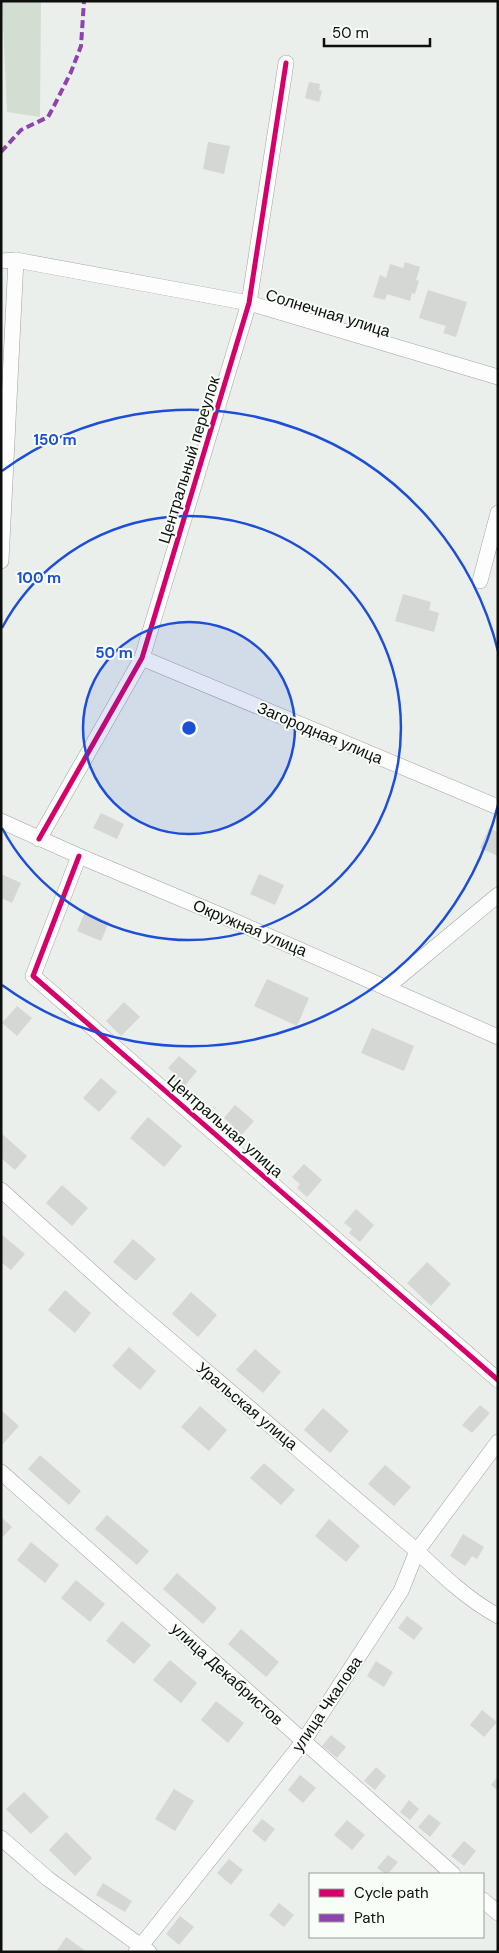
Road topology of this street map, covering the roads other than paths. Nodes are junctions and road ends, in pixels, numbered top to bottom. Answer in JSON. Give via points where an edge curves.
{"nodes":[{"id":1,"x":286,"y":63,"type":"dead end"},
{"id":2,"x":8,"y":260,"type":"edge"},
{"id":3,"x":249,"y":303,"type":"junction"},
{"id":4,"x":498,"y":377,"type":"edge"},
{"id":5,"x":498,"y":513,"type":"edge"},
{"id":6,"x":1,"y":561,"type":"edge"},
{"id":7,"x":480,"y":581,"type":"dead end"},
{"id":8,"x":142,"y":658,"type":"junction"},
{"id":9,"x":498,"y":807,"type":"edge"},
{"id":10,"x":1,"y":821,"type":"edge"},
{"id":11,"x":40,"y":839,"type":"junction"},
{"id":12,"x":79,"y":856,"type":"junction"},
{"id":13,"x":498,"y":895,"type":"edge"},
{"id":14,"x":386,"y":988,"type":"junction"},
{"id":15,"x":498,"y":1037,"type":"edge"},
{"id":16,"x":1,"y":1190,"type":"edge"},
{"id":17,"x":498,"y":1380,"type":"edge"},
{"id":18,"x":498,"y":1442,"type":"edge"},
{"id":19,"x":1,"y":1472,"type":"edge"},
{"id":20,"x":417,"y":1551,"type":"junction"},
{"id":21,"x":498,"y":1616,"type":"edge"},
{"id":22,"x":303,"y":1742,"type":"junction"},
{"id":23,"x":1,"y":1838,"type":"edge"},
{"id":24,"x":453,"y":1873,"type":"edge"},
{"id":25,"x":484,"y":1901,"type":"edge"},
{"id":26,"x":498,"y":1913,"type":"edge"},
{"id":27,"x":142,"y":1949,"type":"edge"}],
"edges":[{"from":1,"to":3,"type":"street","name":"Центральный переулок"},
{"from":2,"to":3,"type":"street","name":"Солнечная улица"},
{"from":2,"to":6,"type":"street"},
{"from":3,"to":4,"type":"street","name":"Солнечная улица"},
{"from":3,"to":8,"type":"street","name":"Центральный переулок"},
{"from":5,"to":7,"type":"street"},
{"from":8,"to":9,"type":"street","name":"Загородная улица"},
{"from":8,"to":11,"type":"street","name":"Центральный переулок"},
{"from":10,"to":11,"type":"street","name":"Окружная улица"},
{"from":11,"to":12,"type":"street","name":"Окружная улица"},
{"from":12,"to":14,"type":"street","name":"Окружная улица"},
{"from":12,"to":17,"type":"street","name":"Центральная улица","via":[[32,976]]},
{"from":13,"to":14,"type":"street"},
{"from":14,"to":15,"type":"street","name":"Окружная улица"},
{"from":16,"to":20,"type":"street","name":"Уральская улица","via":[[123,1300]]},
{"from":18,"to":20,"type":"street","name":"улица Чкалова"},
{"from":19,"to":22,"type":"street","name":"улица Декабристов"},
{"from":20,"to":21,"type":"street","name":"Уральская улица","via":[[477,1604]]},
{"from":20,"to":22,"type":"street","name":"улица Чкалова","via":[[401,1591]]},
{"from":22,"to":24,"type":"street","name":"улица Декабристов"},
{"from":22,"to":27,"type":"street","name":"улица Чкалова"},
{"from":23,"to":27,"type":"street","via":[[47,1878]]},
{"from":25,"to":26,"type":"street"}]}
